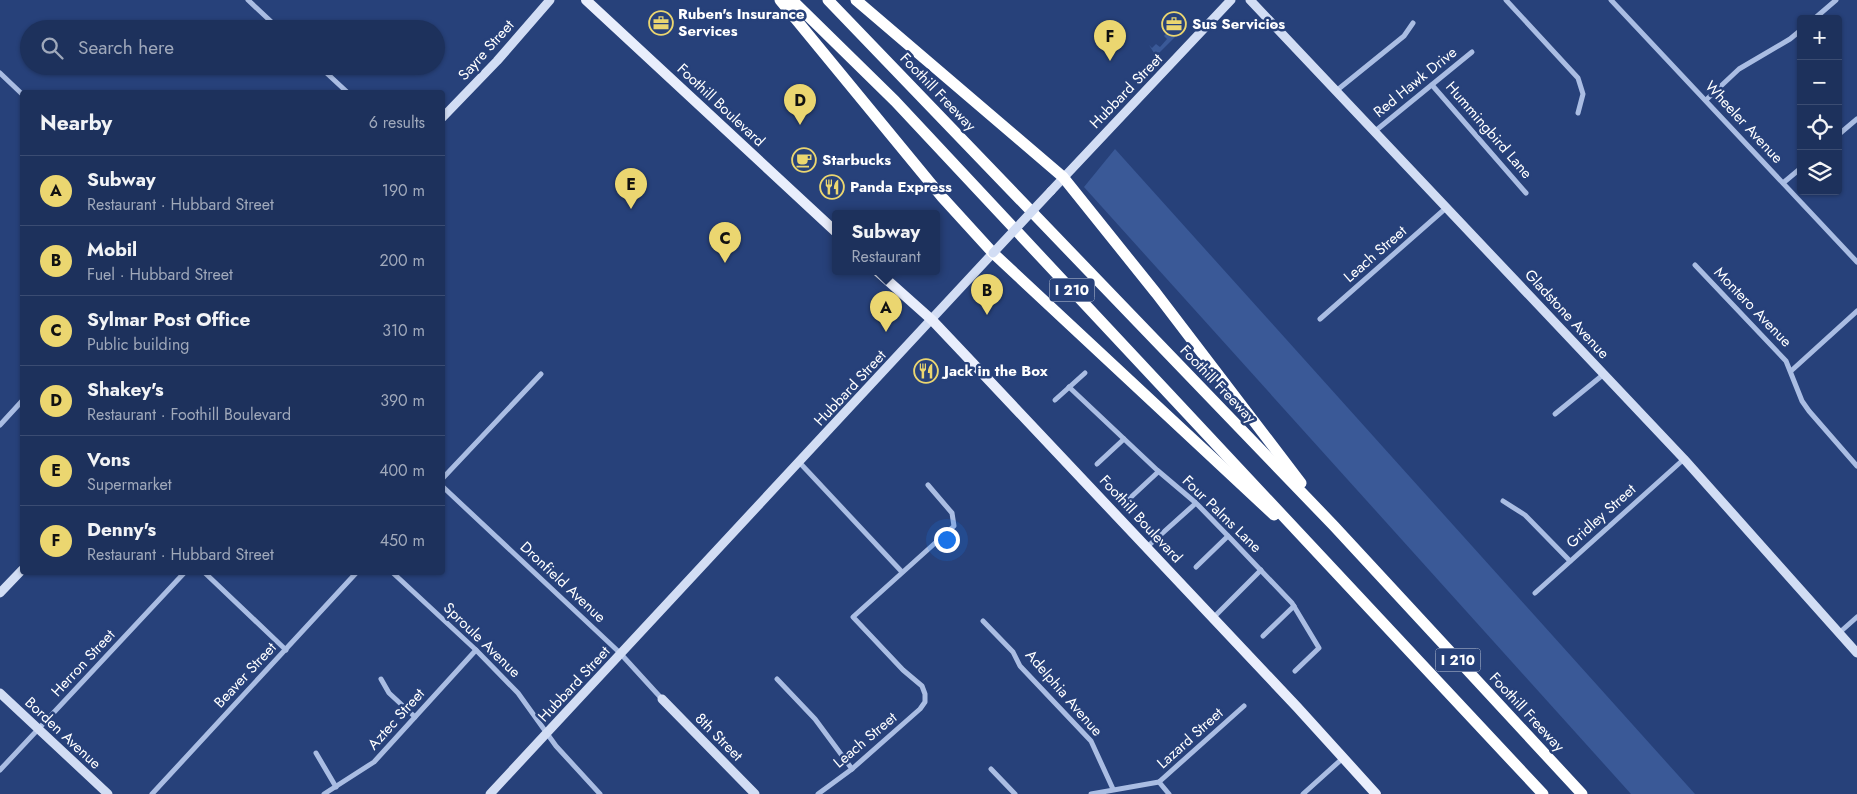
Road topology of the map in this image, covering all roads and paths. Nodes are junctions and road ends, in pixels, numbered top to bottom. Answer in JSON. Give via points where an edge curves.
{"nodes":[{"id":1,"x":248,"y":0,"type":"edge"},
{"id":2,"x":550,"y":0,"type":"edge"},
{"id":3,"x":586,"y":0,"type":"edge"},
{"id":4,"x":780,"y":0,"type":"edge"},
{"id":5,"x":792,"y":0,"type":"edge"},
{"id":6,"x":828,"y":0,"type":"edge"},
{"id":7,"x":856,"y":0,"type":"edge"},
{"id":8,"x":1231,"y":0,"type":"edge"},
{"id":9,"x":1250,"y":0,"type":"edge"},
{"id":10,"x":1506,"y":0,"type":"edge"},
{"id":11,"x":1611,"y":0,"type":"edge"},
{"id":12,"x":1836,"y":0,"type":"edge"},
{"id":13,"x":1819,"y":15,"type":"edge"},
{"id":14,"x":269,"y":20,"type":"edge"},
{"id":15,"x":1413,"y":23,"type":"dead end"},
{"id":16,"x":1797,"y":33,"type":"edge"},
{"id":17,"x":1472,"y":52,"type":"dead end"},
{"id":18,"x":0,"y":73,"type":"edge"},
{"id":19,"x":329,"y":75,"type":"edge"},
{"id":20,"x":1432,"y":84,"type":"junction"},
{"id":21,"x":345,"y":90,"type":"edge"},
{"id":22,"x":1336,"y":91,"type":"junction"},
{"id":23,"x":20,"y":92,"type":"edge"},
{"id":24,"x":1706,"y":100,"type":"junction"},
{"id":25,"x":1578,"y":113,"type":"dead end"},
{"id":26,"x":445,"y":115,"type":"edge"},
{"id":27,"x":1857,"y":119,"type":"edge"},
{"id":28,"x":1374,"y":132,"type":"junction"},
{"id":29,"x":1842,"y":132,"type":"edge"},
{"id":30,"x":1797,"y":172,"type":"edge"},
{"id":31,"x":1063,"y":177,"type":"junction"},
{"id":32,"x":1783,"y":184,"type":"junction"},
{"id":33,"x":1526,"y":193,"type":"dead end"},
{"id":34,"x":1446,"y":208,"type":"junction"},
{"id":35,"x":832,"y":228,"type":"edge"},
{"id":36,"x":993,"y":253,"type":"junction"},
{"id":37,"x":1857,"y":262,"type":"edge"},
{"id":38,"x":1695,"y":265,"type":"dead end"},
{"id":39,"x":881,"y":275,"type":"edge"},
{"id":40,"x":1857,"y":311,"type":"edge"},
{"id":41,"x":1320,"y":319,"type":"dead end"},
{"id":42,"x":932,"y":320,"type":"junction"},
{"id":43,"x":1791,"y":371,"type":"junction"},
{"id":44,"x":1085,"y":373,"type":"dead end"},
{"id":45,"x":541,"y":374,"type":"dead end"},
{"id":46,"x":1604,"y":374,"type":"junction"},
{"id":47,"x":1069,"y":387,"type":"junction"},
{"id":48,"x":1056,"y":400,"type":"dead end"},
{"id":49,"x":20,"y":403,"type":"edge"},
{"id":50,"x":1555,"y":414,"type":"dead end"},
{"id":51,"x":0,"y":425,"type":"edge"},
{"id":52,"x":1124,"y":439,"type":"junction"},
{"id":53,"x":1684,"y":459,"type":"junction"},
{"id":54,"x":800,"y":463,"type":"junction"},
{"id":55,"x":1097,"y":464,"type":"dead end"},
{"id":56,"x":1857,"y":466,"type":"edge"},
{"id":57,"x":1158,"y":472,"type":"junction"},
{"id":58,"x":445,"y":477,"type":"edge"},
{"id":59,"x":928,"y":485,"type":"dead end"},
{"id":60,"x":445,"y":489,"type":"edge"},
{"id":61,"x":1130,"y":499,"type":"dead end"},
{"id":62,"x":1503,"y":501,"type":"dead end"},
{"id":63,"x":1196,"y":503,"type":"junction"},
{"id":64,"x":1334,"y":526,"type":"junction"},
{"id":65,"x":1228,"y":536,"type":"junction"},
{"id":66,"x":1147,"y":547,"type":"junction"},
{"id":67,"x":1570,"y":561,"type":"junction"},
{"id":68,"x":1196,"y":568,"type":"dead end"},
{"id":69,"x":1261,"y":570,"type":"junction"},
{"id":70,"x":20,"y":572,"type":"edge"},
{"id":71,"x":902,"y":572,"type":"junction"},
{"id":72,"x":182,"y":575,"type":"edge"},
{"id":73,"x":207,"y":575,"type":"edge"},
{"id":74,"x":354,"y":575,"type":"edge"},
{"id":75,"x":395,"y":575,"type":"edge"},
{"id":76,"x":1348,"y":584,"type":"junction"},
{"id":77,"x":0,"y":593,"type":"edge"},
{"id":78,"x":1535,"y":593,"type":"dead end"},
{"id":79,"x":1294,"y":606,"type":"junction"},
{"id":80,"x":1857,"y":617,"type":"edge"},
{"id":81,"x":1213,"y":618,"type":"junction"},
{"id":82,"x":983,"y":621,"type":"dead end"},
{"id":83,"x":1839,"y":633,"type":"junction"},
{"id":84,"x":1263,"y":636,"type":"dead end"},
{"id":85,"x":286,"y":650,"type":"junction"},
{"id":86,"x":476,"y":650,"type":"junction"},
{"id":87,"x":620,"y":653,"type":"junction"},
{"id":88,"x":1857,"y":654,"type":"edge"},
{"id":89,"x":1295,"y":671,"type":"dead end"},
{"id":90,"x":382,"y":679,"type":"dead end"},
{"id":91,"x":777,"y":679,"type":"dead end"},
{"id":92,"x":0,"y":693,"type":"edge"},
{"id":93,"x":662,"y":699,"type":"joint"},
{"id":94,"x":1244,"y":706,"type":"dead end"},
{"id":95,"x":415,"y":717,"type":"junction"},
{"id":96,"x":38,"y":729,"type":"junction"},
{"id":97,"x":546,"y":734,"type":"junction"},
{"id":98,"x":316,"y":753,"type":"dead end"},
{"id":99,"x":1343,"y":758,"type":"junction"},
{"id":100,"x":852,"y":769,"type":"junction"},
{"id":101,"x":991,"y":769,"type":"dead end"},
{"id":102,"x":0,"y":770,"type":"edge"},
{"id":103,"x":1159,"y":782,"type":"junction"},
{"id":104,"x":336,"y":787,"type":"junction"},
{"id":105,"x":1113,"y":789,"type":"junction"},
{"id":106,"x":108,"y":794,"type":"edge"},
{"id":107,"x":152,"y":794,"type":"edge"},
{"id":108,"x":324,"y":794,"type":"edge"},
{"id":109,"x":490,"y":794,"type":"edge"},
{"id":110,"x":600,"y":794,"type":"edge"},
{"id":111,"x":756,"y":794,"type":"edge"},
{"id":112,"x":818,"y":794,"type":"edge"},
{"id":113,"x":1015,"y":794,"type":"edge"},
{"id":114,"x":1091,"y":794,"type":"edge"},
{"id":115,"x":1169,"y":794,"type":"edge"},
{"id":116,"x":1303,"y":794,"type":"edge"},
{"id":117,"x":1376,"y":794,"type":"edge"},
{"id":118,"x":1543,"y":794,"type":"edge"},
{"id":119,"x":1582,"y":794,"type":"edge"}],
"edges":[{"from":1,"to":14,"type":"street"},
{"from":2,"to":26,"type":"street","name":"Sayre Street"},
{"from":3,"to":35,"type":"main road","name":"Foothill Boulevard"},
{"from":4,"to":36,"type":"highway","via":[[942,197]]},
{"from":5,"to":76,"type":"highway","number":"I 210","via":[[895,101]]},
{"from":6,"to":64,"type":"highway","name":"Foothill Freeway","number":"I 210"},
{"from":7,"to":31,"type":"highway"},
{"from":8,"to":31,"type":"street","name":"Hubbard Street"},
{"from":9,"to":22,"type":"street","name":"Gladstone Avenue"},
{"from":10,"to":25,"type":"street","via":[[1578,78],[1584,94]]},
{"from":11,"to":24,"type":"street","name":"Wheeler Avenue"},
{"from":12,"to":13,"type":"street"},
{"from":15,"to":22,"type":"street","via":[[1404,36]]},
{"from":16,"to":24,"type":"street","via":[[1739,69]]},
{"from":17,"to":20,"type":"street","name":"Red Hawk Drive"},
{"from":18,"to":23,"type":"street"},
{"from":19,"to":21,"type":"street"},
{"from":20,"to":28,"type":"street","name":"Red Hawk Drive"},
{"from":20,"to":33,"type":"street","name":"Hummingbird Lane"},
{"from":22,"to":28,"type":"street","name":"Gladstone Avenue"},
{"from":24,"to":32,"type":"street","name":"Wheeler Avenue"},
{"from":27,"to":29,"type":"street"},
{"from":28,"to":34,"type":"street","name":"Gladstone Avenue"},
{"from":30,"to":32,"type":"street"},
{"from":31,"to":36,"type":"street","name":"Hubbard Street","bridge":true},
{"from":31,"to":64,"type":"highway"},
{"from":32,"to":37,"type":"street","name":"Wheeler Avenue"},
{"from":34,"to":41,"type":"street","name":"Leach Street"},
{"from":34,"to":46,"type":"street","name":"Gladstone Avenue"},
{"from":36,"to":42,"type":"street","name":"Hubbard Street"},
{"from":36,"to":76,"type":"highway"},
{"from":38,"to":43,"type":"street","name":"Montero Avenue","via":[[1786,361]]},
{"from":39,"to":42,"type":"main road","name":"Foothill Boulevard"},
{"from":40,"to":43,"type":"street"},
{"from":42,"to":54,"type":"street","name":"Hubbard Street"},
{"from":42,"to":66,"type":"main road","name":"Foothill Boulevard"},
{"from":43,"to":56,"type":"street","name":"Montero Avenue","via":[[1809,411]]},
{"from":44,"to":47,"type":"street"},
{"from":45,"to":58,"type":"street"},
{"from":46,"to":50,"type":"street"},
{"from":46,"to":53,"type":"street","name":"Gladstone Avenue"},
{"from":47,"to":48,"type":"street"},
{"from":47,"to":52,"type":"street","name":"Four Palms Lane"},
{"from":49,"to":51,"type":"street"},
{"from":52,"to":55,"type":"street"},
{"from":52,"to":57,"type":"street","name":"Four Palms Lane"},
{"from":53,"to":67,"type":"street","name":"Gridley Street"},
{"from":53,"to":83,"type":"street","name":"Gladstone Avenue"},
{"from":54,"to":71,"type":"street"},
{"from":54,"to":87,"type":"street","name":"Hubbard Street"},
{"from":57,"to":61,"type":"street"},
{"from":57,"to":63,"type":"street","name":"Four Palms Lane"},
{"from":59,"to":71,"type":"street","via":[[952,513],[954,526]]},
{"from":60,"to":87,"type":"street","name":"Dronfield Avenue"},
{"from":62,"to":67,"type":"street","via":[[1525,515]]},
{"from":63,"to":65,"type":"street","name":"Four Palms Lane"},
{"from":63,"to":66,"type":"street"},
{"from":64,"to":119,"type":"highway","name":"Foothill Freeway","number":"I 210"},
{"from":65,"to":68,"type":"street"},
{"from":65,"to":69,"type":"street","name":"Four Palms Lane"},
{"from":66,"to":81,"type":"main road","name":"Foothill Boulevard"},
{"from":67,"to":78,"type":"street","name":"Gridley Street"},
{"from":69,"to":79,"type":"street","name":"Four Palms Lane"},
{"from":69,"to":81,"type":"street"},
{"from":70,"to":77,"type":"street"},
{"from":71,"to":100,"type":"street","name":"Leach Street","via":[[853,617],[902,670],[922,686],[926,694],[924,702]]},
{"from":72,"to":96,"type":"street","name":"Herron Street"},
{"from":73,"to":85,"type":"street"},
{"from":74,"to":85,"type":"street","name":"Beaver Street"},
{"from":75,"to":86,"type":"street","name":"Sproule Avenue"},
{"from":76,"to":118,"type":"highway","number":"I 210"},
{"from":79,"to":84,"type":"street"},
{"from":79,"to":89,"type":"street","name":"Four Palms Lane","via":[[1319,648]]},
{"from":80,"to":83,"type":"street"},
{"from":81,"to":99,"type":"main road","name":"Foothill Boulevard"},
{"from":82,"to":105,"type":"street","name":"Adelphia Avenue","via":[[1013,652],[1020,666],[1091,741]]},
{"from":83,"to":88,"type":"street","name":"Gladstone Avenue"},
{"from":85,"to":107,"type":"street","name":"Beaver Street"},
{"from":86,"to":95,"type":"street","name":"Aztec Street"},
{"from":86,"to":97,"type":"street","name":"Sproule Avenue","via":[[518,693]]},
{"from":87,"to":93,"type":"street","name":"Dronfield Avenue"},
{"from":87,"to":97,"type":"street","name":"Hubbard Street"},
{"from":90,"to":95,"type":"street","via":[[389,693]]},
{"from":91,"to":100,"type":"street","via":[[815,719]]},
{"from":92,"to":96,"type":"street","name":"Borden Avenue"},
{"from":93,"to":111,"type":"street","name":"8th Street"},
{"from":94,"to":103,"type":"street","name":"Lazard Street"},
{"from":95,"to":104,"type":"street","name":"Aztec Street","via":[[374,762]]},
{"from":96,"to":102,"type":"street","name":"Herron Street"},
{"from":96,"to":106,"type":"street","name":"Borden Avenue"},
{"from":97,"to":109,"type":"street","name":"Hubbard Street"},
{"from":97,"to":110,"type":"street","name":"Sproule Avenue"},
{"from":98,"to":104,"type":"street"},
{"from":99,"to":116,"type":"street"},
{"from":99,"to":117,"type":"main road","name":"Foothill Boulevard"},
{"from":100,"to":112,"type":"street","name":"Leach Street"},
{"from":101,"to":113,"type":"street"},
{"from":103,"to":105,"type":"street","name":"Lazard Street"},
{"from":103,"to":115,"type":"street"},
{"from":104,"to":108,"type":"street","name":"Aztec Street"},
{"from":105,"to":114,"type":"street","name":"Lazard Street"}]}
